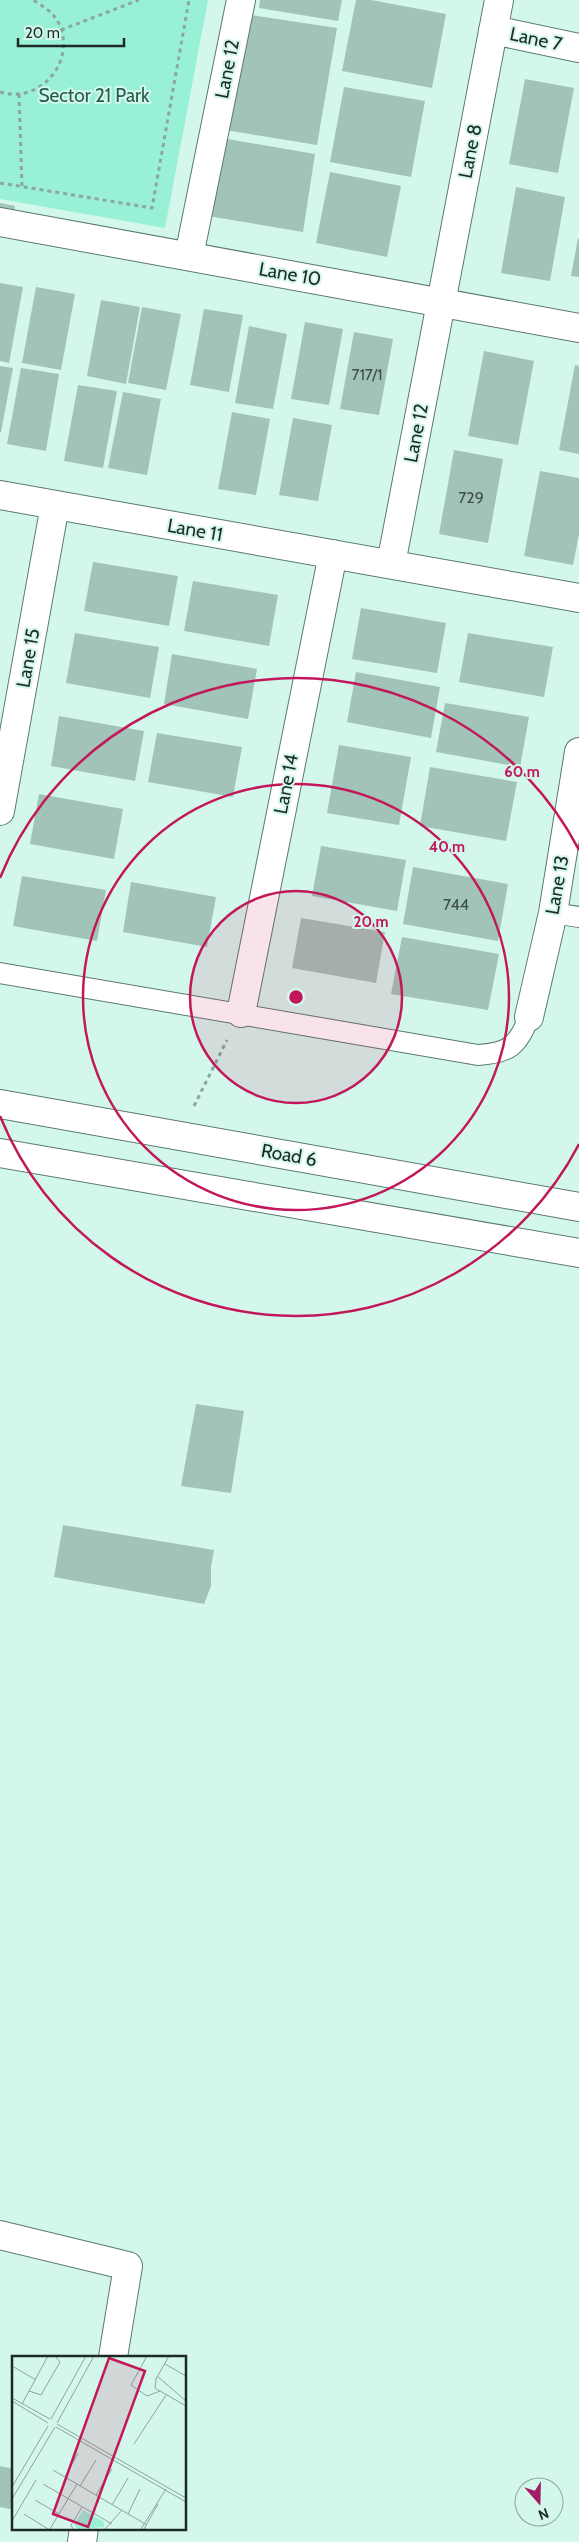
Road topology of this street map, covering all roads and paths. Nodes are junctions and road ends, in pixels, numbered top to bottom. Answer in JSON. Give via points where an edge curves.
{"nodes":[{"id":1,"x":33,"y":0,"type":"edge"},
{"id":2,"x":139,"y":0,"type":"edge"},
{"id":3,"x":189,"y":0,"type":"edge"},
{"id":4,"x":241,"y":0,"type":"edge"},
{"id":5,"x":499,"y":0,"type":"edge"},
{"id":6,"x":61,"y":30,"type":"junction"},
{"id":7,"x":493,"y":30,"type":"junction"},
{"id":8,"x":579,"y":48,"type":"edge"},
{"id":9,"x":0,"y":92,"type":"edge"},
{"id":10,"x":19,"y":94,"type":"junction"},
{"id":11,"x":0,"y":183,"type":"edge"},
{"id":12,"x":22,"y":187,"type":"junction"},
{"id":13,"x":0,"y":222,"type":"edge"},
{"id":14,"x":189,"y":256,"type":"junction"},
{"id":15,"x":441,"y":301,"type":"junction"},
{"id":16,"x":579,"y":328,"type":"edge"},
{"id":17,"x":0,"y":495,"type":"edge"},
{"id":18,"x":55,"y":505,"type":"junction"},
{"id":19,"x":333,"y":554,"type":"junction"},
{"id":20,"x":391,"y":564,"type":"junction"},
{"id":21,"x":579,"y":598,"type":"edge"},
{"id":22,"x":579,"y":752,"type":"edge"},
{"id":23,"x":0,"y":811,"type":"edge"},
{"id":24,"x":553,"y":913,"type":"junction"},
{"id":25,"x":579,"y":917,"type":"edge"},
{"id":26,"x":0,"y":973,"type":"edge"},
{"id":27,"x":241,"y":1013,"type":"junction"},
{"id":28,"x":529,"y":1017,"type":"joint"},
{"id":29,"x":0,"y":1104,"type":"edge"},
{"id":30,"x":179,"y":1136,"type":"junction"},
{"id":31,"x":0,"y":1153,"type":"edge"},
{"id":32,"x":579,"y":1207,"type":"edge"},
{"id":33,"x":579,"y":1253,"type":"edge"},
{"id":34,"x":0,"y":2235,"type":"edge"},
{"id":35,"x":113,"y":2356,"type":"edge"}],
"edges":[{"from":1,"to":6,"type":"path","via":[[50,11]]},
{"from":2,"to":6,"type":"path"},
{"from":3,"to":12,"type":"path","via":[[152,208]]},
{"from":4,"to":14,"type":"street","name":"Lane 12"},
{"from":5,"to":7,"type":"street","name":"Lane 8"},
{"from":6,"to":10,"type":"path","via":[[64,40],[62,57],[52,77],[40,88]]},
{"from":7,"to":8,"type":"street","name":"Lane 7"},
{"from":7,"to":15,"type":"street","name":"Lane 8"},
{"from":9,"to":10,"type":"path"},
{"from":10,"to":12,"type":"path"},
{"from":11,"to":12,"type":"path"},
{"from":13,"to":14,"type":"street","name":"Lane 10"},
{"from":14,"to":15,"type":"street","name":"Lane 10"},
{"from":15,"to":16,"type":"street","name":"Lane 10"},
{"from":15,"to":20,"type":"street","name":"Lane 12"},
{"from":17,"to":18,"type":"street","name":"Lane 11"},
{"from":18,"to":19,"type":"street","name":"Lane 11"},
{"from":18,"to":23,"type":"street","name":"Lane 15"},
{"from":19,"to":20,"type":"street","name":"Lane 11"},
{"from":19,"to":27,"type":"street","name":"Lane 14"},
{"from":20,"to":21,"type":"street","name":"Lane 11"},
{"from":22,"to":24,"type":"street","name":"Lane 13"},
{"from":24,"to":25,"type":"lane"},
{"from":24,"to":28,"type":"street","name":"Lane 13"},
{"from":26,"to":27,"type":"lane"},
{"from":27,"to":28,"type":"lane","via":[[478,1055],[501,1053],[520,1038]]},
{"from":27,"to":30,"type":"path"},
{"from":29,"to":30,"type":"street","name":"Road 6"},
{"from":30,"to":32,"type":"street","name":"Road 6"},
{"from":31,"to":33,"type":"street"},
{"from":34,"to":35,"type":"street","via":[[128,2266]]}]}
